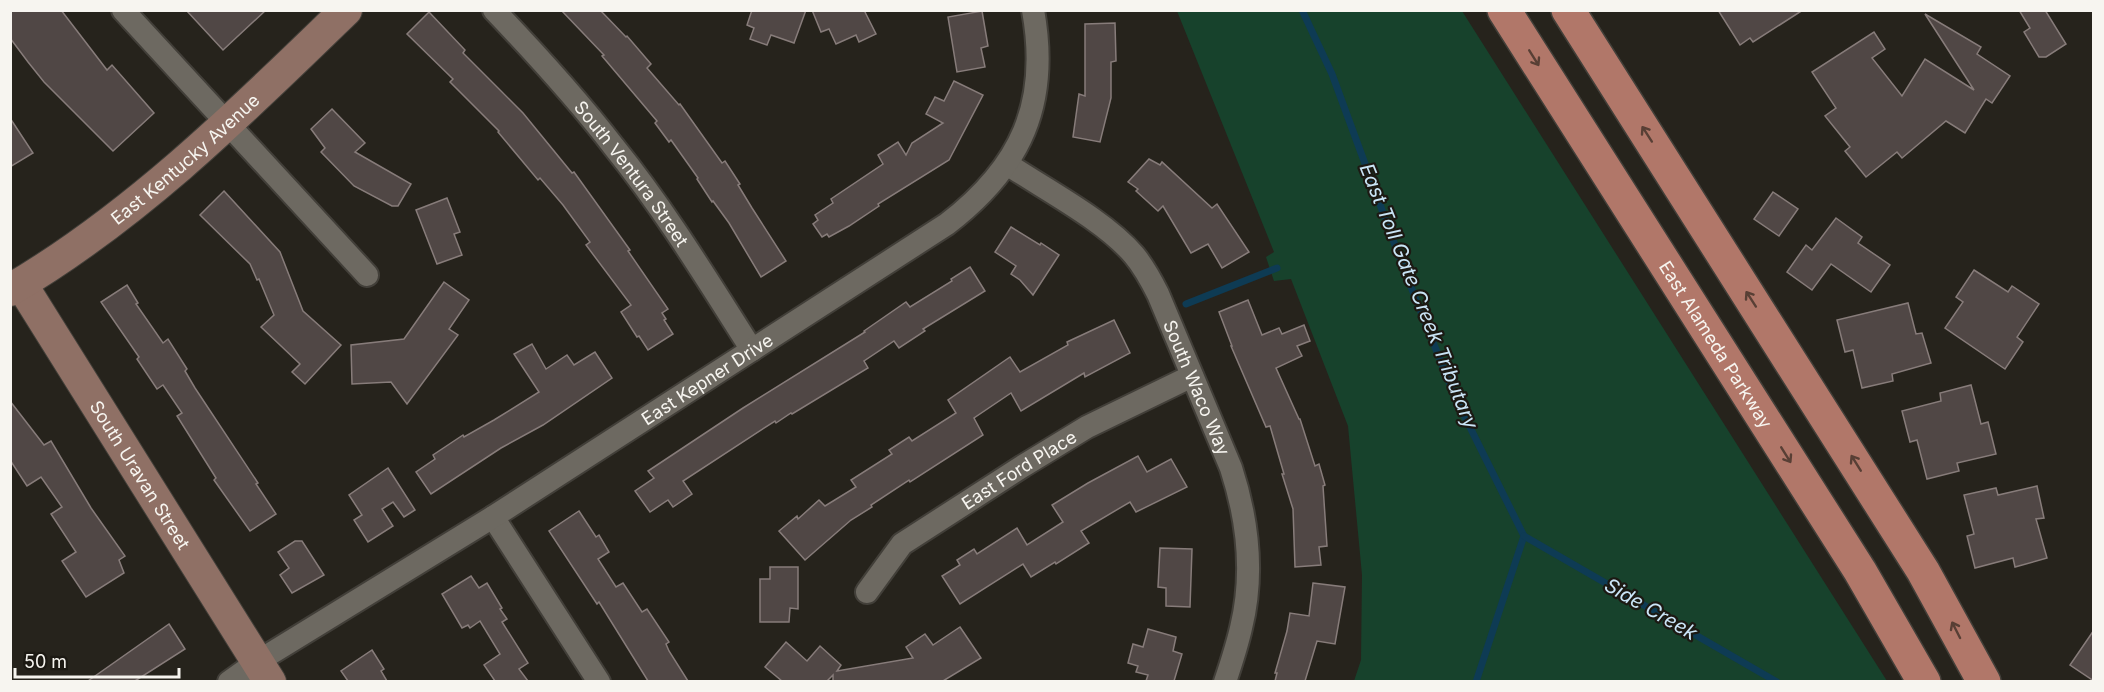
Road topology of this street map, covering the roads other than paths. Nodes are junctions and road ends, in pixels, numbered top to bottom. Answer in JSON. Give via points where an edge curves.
{"nodes":[{"id":1,"x":123,"y":10,"type":"edge"},
{"id":2,"x":346,"y":10,"type":"edge"},
{"id":3,"x":494,"y":10,"type":"edge"},
{"id":4,"x":1034,"y":10,"type":"edge"},
{"id":5,"x":1504,"y":10,"type":"edge"},
{"id":6,"x":1568,"y":10,"type":"edge"},
{"id":7,"x":226,"y":123,"type":"junction"},
{"id":8,"x":1007,"y":164,"type":"junction"},
{"id":9,"x":367,"y":275,"type":"dead end"},
{"id":10,"x":14,"y":280,"type":"edge"},
{"id":11,"x":752,"y":350,"type":"junction"},
{"id":12,"x":1192,"y":376,"type":"junction"},
{"id":13,"x":493,"y":517,"type":"junction"},
{"id":14,"x":867,"y":592,"type":"dead end"},
{"id":15,"x":263,"y":672,"type":"edge"},
{"id":16,"x":229,"y":681,"type":"edge"},
{"id":17,"x":599,"y":681,"type":"edge"},
{"id":18,"x":1226,"y":681,"type":"edge"},
{"id":19,"x":1924,"y":681,"type":"edge"},
{"id":20,"x":1984,"y":681,"type":"edge"}],
"edges":[{"from":1,"to":7,"type":"street"},
{"from":2,"to":7,"type":"street","name":"East Kentucky Avenue"},
{"from":3,"to":11,"type":"street","name":"South Ventura Street","via":[[616,148]]},
{"from":4,"to":8,"type":"street","name":"East Kepner Drive","via":[[1038,69],[1034,100]]},
{"from":5,"to":19,"type":"main road","name":"East Alameda Parkway","one_way":true,"via":[[1860,571]]},
{"from":20,"to":6,"type":"main road","one_way":true,"via":[[1923,571]]},
{"from":7,"to":9,"type":"street"},
{"from":7,"to":10,"type":"street","name":"East Kentucky Avenue","via":[[98,231]]},
{"from":8,"to":11,"type":"street","name":"East Kepner Drive","via":[[973,204],[947,224]]},
{"from":8,"to":12,"type":"street","name":"South Waco Way","via":[[1110,231],[1134,255],[1158,294]]},
{"from":10,"to":15,"type":"street","name":"South Uravan Street"},
{"from":11,"to":13,"type":"street","name":"East Kepner Drive"},
{"from":12,"to":14,"type":"street","name":"East Ford Place","via":[[1087,428],[902,544]]},
{"from":12,"to":18,"type":"street","name":"South Waco Way","via":[[1232,468],[1247,540],[1245,605]]},
{"from":13,"to":15,"type":"street","name":"East Kepner Drive"},
{"from":13,"to":17,"type":"street"},
{"from":15,"to":16,"type":"street","name":"East Kepner Drive"}]}
